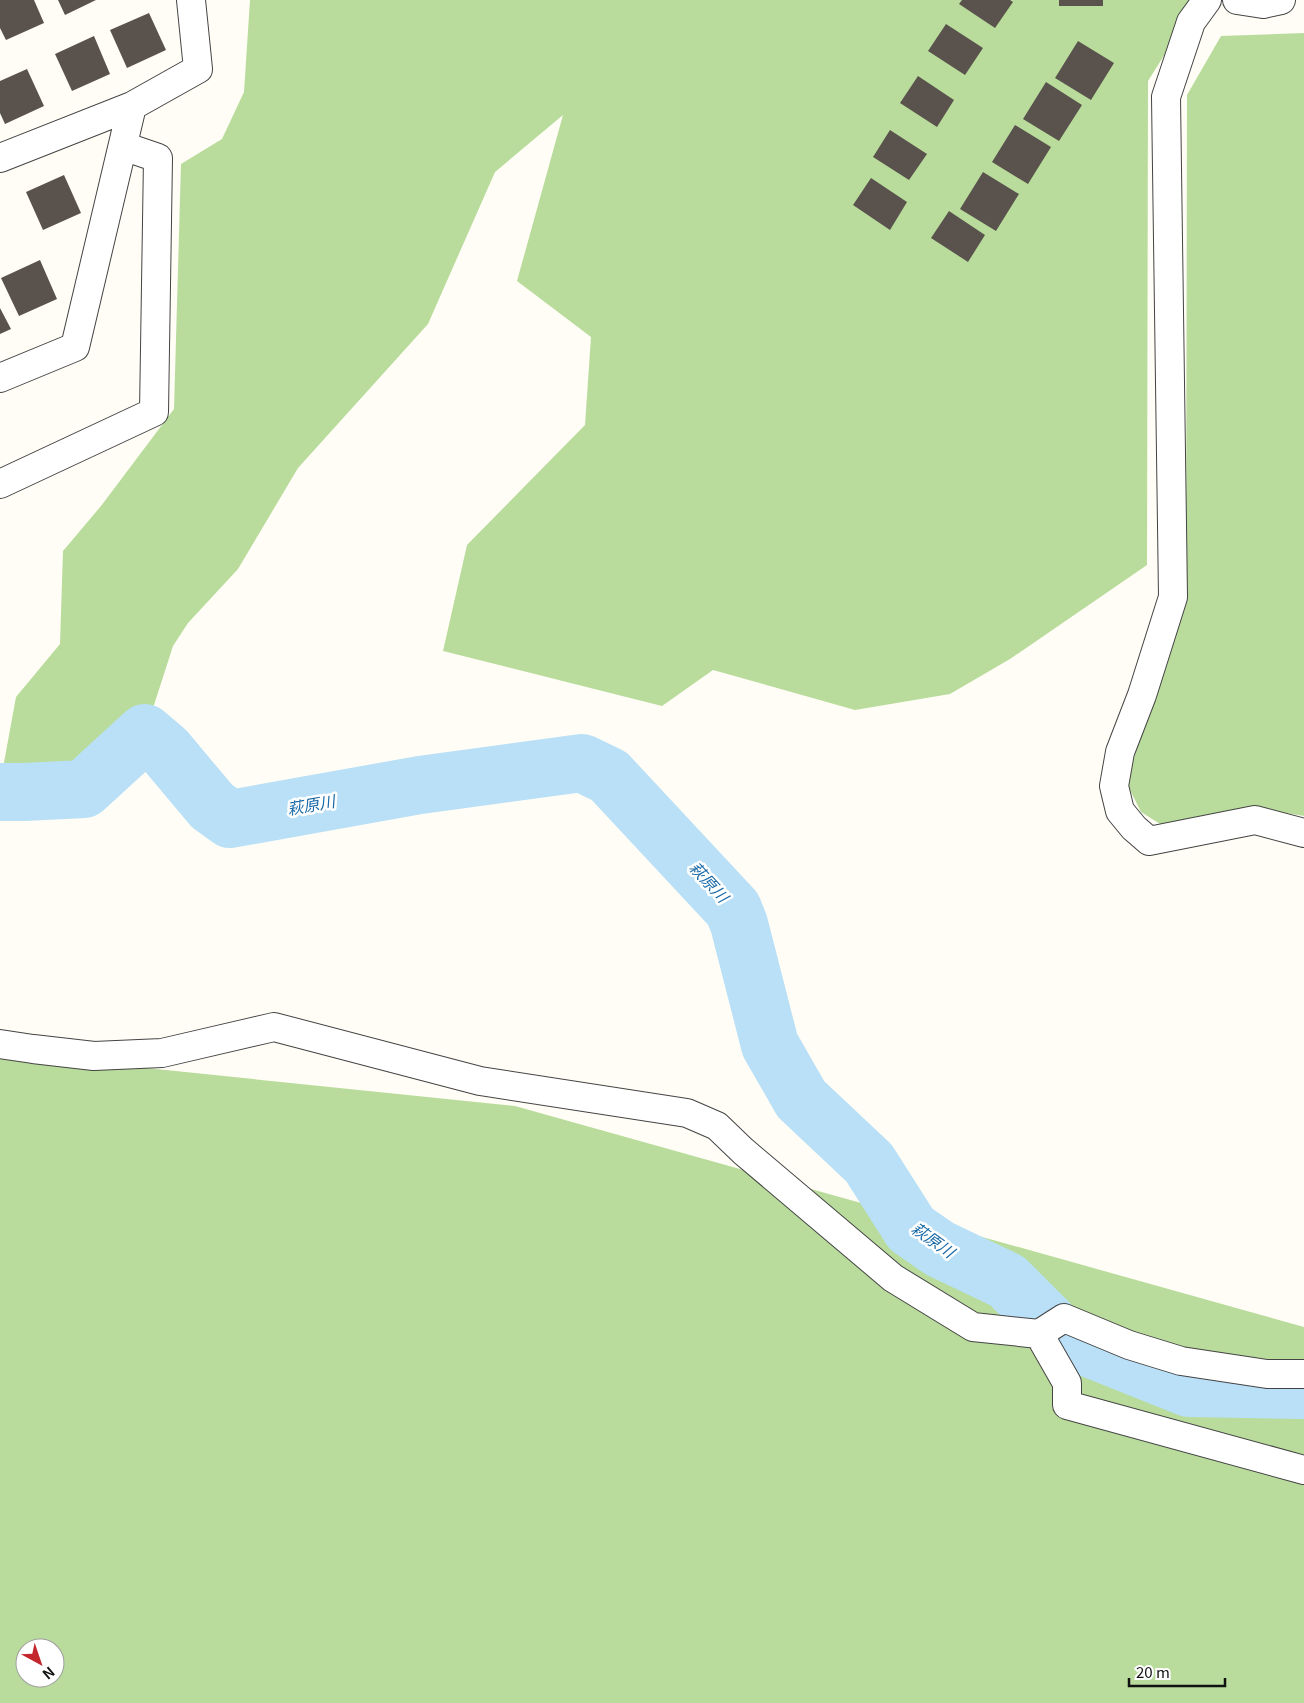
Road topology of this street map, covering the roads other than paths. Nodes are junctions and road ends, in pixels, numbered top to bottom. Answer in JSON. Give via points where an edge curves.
{"nodes":[{"id":1,"x":191,"y":0,"type":"edge"},
{"id":2,"x":1207,"y":0,"type":"edge"},
{"id":3,"x":1237,"y":0,"type":"edge"},
{"id":4,"x":1281,"y":0,"type":"edge"},
{"id":5,"x":132,"y":106,"type":"junction"},
{"id":6,"x":122,"y":146,"type":"junction"},
{"id":7,"x":0,"y":158,"type":"edge"},
{"id":8,"x":0,"y":378,"type":"edge"},
{"id":9,"x":0,"y":484,"type":"edge"},
{"id":10,"x":1304,"y":833,"type":"edge"},
{"id":11,"x":0,"y":1044,"type":"edge"},
{"id":12,"x":1039,"y":1334,"type":"junction"},
{"id":13,"x":1304,"y":1374,"type":"edge"},
{"id":14,"x":1304,"y":1470,"type":"edge"}],
"edges":[{"from":1,"to":5,"type":"street","via":[[198,69]]},
{"from":2,"to":10,"type":"street","via":[[1191,22],[1166,97],[1173,596],[1120,752],[1114,786],[1120,811],[1150,841],[1255,820]]},
{"from":3,"to":4,"type":"street","via":[[1263,4]]},
{"from":5,"to":6,"type":"street"},
{"from":5,"to":7,"type":"street"},
{"from":6,"to":8,"type":"street","via":[[75,347]]},
{"from":6,"to":9,"type":"street","via":[[158,158],[154,412]]},
{"from":11,"to":12,"type":"street","via":[[94,1056],[162,1053],[274,1027],[480,1081],[688,1112],[717,1126],[893,1278],[973,1327]]},
{"from":12,"to":13,"type":"street","via":[[1064,1318],[1129,1345],[1182,1361],[1267,1374]]},
{"from":12,"to":14,"type":"street","via":[[1067,1383],[1067,1405]]}]}
